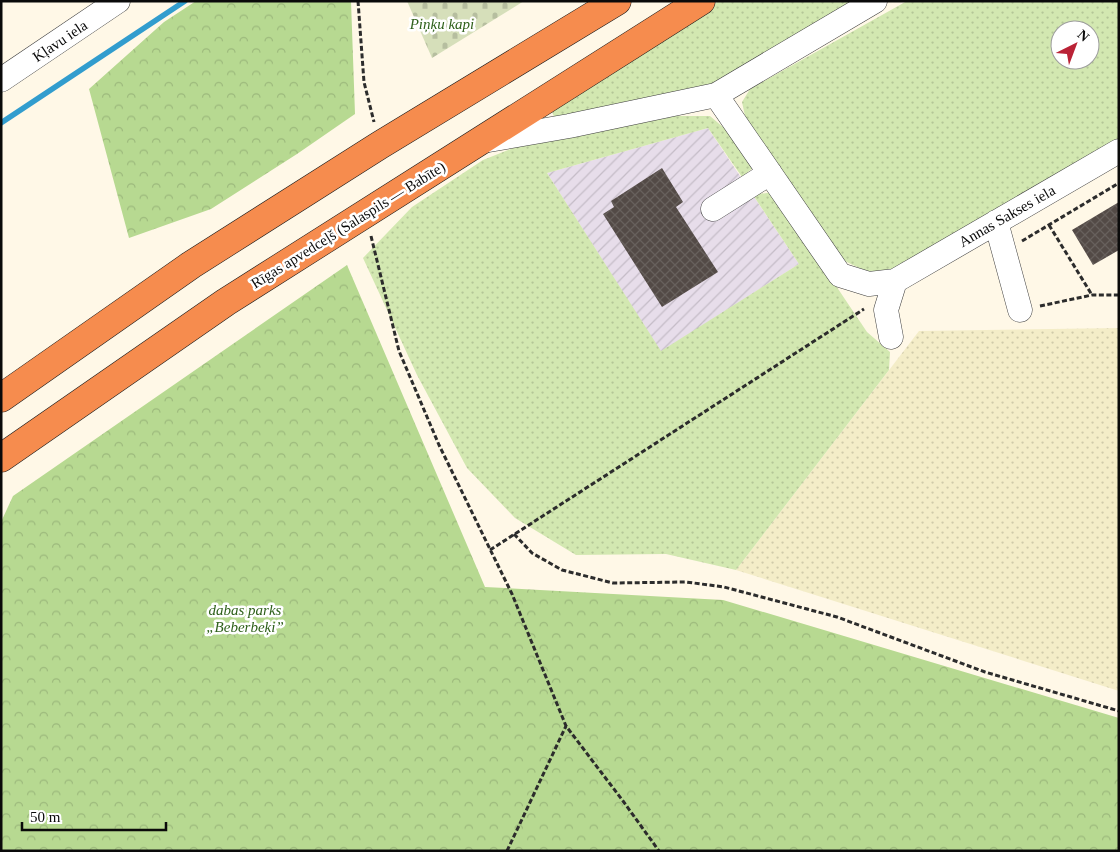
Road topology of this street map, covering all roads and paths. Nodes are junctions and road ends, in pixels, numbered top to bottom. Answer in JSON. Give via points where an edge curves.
{"nodes":[{"id":1,"x":118,"y":1,"type":"edge"},
{"id":2,"x":358,"y":1,"type":"edge"},
{"id":3,"x":617,"y":1,"type":"edge"},
{"id":4,"x":700,"y":1,"type":"edge"},
{"id":5,"x":875,"y":1,"type":"edge"},
{"id":6,"x":1,"y":80,"type":"edge"},
{"id":7,"x":716,"y":95,"type":"junction"},
{"id":8,"x":483,"y":141,"type":"junction"},
{"id":9,"x":380,"y":145,"type":"junction"},
{"id":10,"x":1119,"y":151,"type":"edge"},
{"id":11,"x":770,"y":173,"type":"junction"},
{"id":12,"x":1119,"y":183,"type":"edge"},
{"id":13,"x":713,"y":209,"type":"dead end"},
{"id":14,"x":365,"y":214,"type":"junction"},
{"id":15,"x":996,"y":222,"type":"junction"},
{"id":16,"x":1049,"y":225,"type":"junction"},
{"id":17,"x":1004,"y":252,"type":"junction"},
{"id":18,"x":895,"y":281,"type":"junction"},
{"id":19,"x":1092,"y":295,"type":"junction"},
{"id":20,"x":1119,"y":295,"type":"edge"},
{"id":21,"x":864,"y":309,"type":"dead end"},
{"id":22,"x":1020,"y":310,"type":"joint"},
{"id":23,"x":892,"y":337,"type":"dead end"},
{"id":24,"x":1,"y":398,"type":"edge"},
{"id":25,"x":1,"y":458,"type":"edge"},
{"id":26,"x":514,"y":534,"type":"junction"},
{"id":27,"x":490,"y":550,"type":"junction"},
{"id":28,"x":1119,"y":711,"type":"edge"},
{"id":29,"x":566,"y":726,"type":"junction"},
{"id":30,"x":507,"y":851,"type":"edge"},
{"id":31,"x":659,"y":851,"type":"edge"}],
"edges":[{"from":1,"to":6,"type":"street","name":"Kļavu iela"},
{"from":2,"to":9,"type":"path","via":[[364,82]]},
{"from":3,"to":9,"type":"highway"},
{"from":4,"to":8,"type":"highway","name":"Rīgas apvedceļš (Salaspils — Babīte)"},
{"from":5,"to":7,"type":"street"},
{"from":7,"to":8,"type":"street"},
{"from":7,"to":11,"type":"street"},
{"from":8,"to":14,"type":"highway","name":"Rīgas apvedceļš (Salaspils — Babīte)"},
{"from":9,"to":24,"type":"highway","via":[[191,265]]},
{"from":10,"to":15,"type":"street","name":"Annas Sakses iela"},
{"from":11,"to":13,"type":"street"},
{"from":11,"to":18,"type":"street","via":[[840,275],[869,284]]},
{"from":12,"to":16,"type":"path"},
{"from":14,"to":25,"type":"highway","name":"Rīgas apvedceļš (Salaspils — Babīte)","via":[[226,302]]},
{"from":14,"to":27,"type":"path","via":[[399,351],[439,445]]},
{"from":15,"to":17,"type":"street"},
{"from":15,"to":18,"type":"street","name":"Annas Sakses iela"},
{"from":16,"to":17,"type":"path"},
{"from":16,"to":19,"type":"path"},
{"from":17,"to":22,"type":"street"},
{"from":18,"to":23,"type":"street","via":[[886,310]]},
{"from":19,"to":20,"type":"path"},
{"from":19,"to":22,"type":"path"},
{"from":21,"to":26,"type":"path"},
{"from":26,"to":27,"type":"path"},
{"from":26,"to":28,"type":"path","via":[[532,553],[562,570],[614,583],[686,582],[724,587],[837,616],[984,672]]},
{"from":27,"to":29,"type":"path","via":[[512,594]]},
{"from":29,"to":30,"type":"path"},
{"from":29,"to":31,"type":"path"}]}
